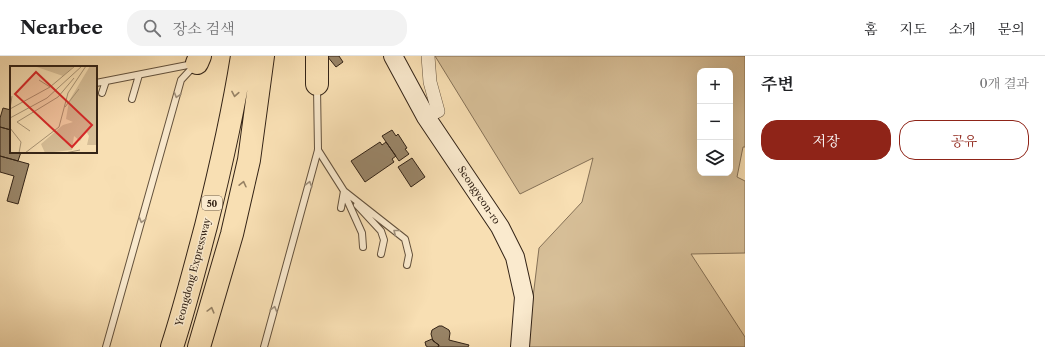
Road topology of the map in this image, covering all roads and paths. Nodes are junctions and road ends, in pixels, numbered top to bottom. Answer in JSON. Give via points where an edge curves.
{"nodes":[{"id":1,"x":242,"y":56,"type":"edge"},
{"id":2,"x":263,"y":56,"type":"edge"},
{"id":3,"x":317,"y":56,"type":"edge"},
{"id":4,"x":393,"y":56,"type":"edge"},
{"id":5,"x":428,"y":56,"type":"edge"},
{"id":6,"x":199,"y":60,"type":"edge"},
{"id":7,"x":139,"y":74,"type":"junction"},
{"id":8,"x":106,"y":81,"type":"junction"},
{"id":9,"x":97,"y":83,"type":"edge"},
{"id":10,"x":317,"y":84,"type":"joint"},
{"id":11,"x":102,"y":93,"type":"dead end"},
{"id":12,"x":132,"y":99,"type":"dead end"},
{"id":13,"x":426,"y":117,"type":"junction"},
{"id":14,"x":318,"y":150,"type":"junction"},
{"id":15,"x":344,"y":191,"type":"junction"},
{"id":16,"x":341,"y":208,"type":"dead end"},
{"id":17,"x":364,"y":247,"type":"dead end"},
{"id":18,"x":381,"y":254,"type":"dead end"},
{"id":19,"x":407,"y":265,"type":"dead end"},
{"id":20,"x":106,"y":347,"type":"edge"},
{"id":21,"x":172,"y":347,"type":"edge"},
{"id":22,"x":200,"y":347,"type":"edge"},
{"id":23,"x":264,"y":347,"type":"edge"},
{"id":24,"x":520,"y":347,"type":"edge"}],
"edges":[{"from":1,"to":21,"type":"highway","name":"Yeongdong Expressway","number":"50","one_way":true,"via":[[232,116],[212,202],[186,304]]},
{"from":22,"to":2,"type":"highway","number":"50","one_way":true,"via":[[232,234],[249,160]]},
{"from":3,"to":10,"type":"highway"},
{"from":4,"to":13,"type":"main road","name":"Seongyeon-ro"},
{"from":5,"to":13,"type":"street","via":[[430,82],[438,111]]},
{"from":6,"to":7,"type":"lane"},
{"from":6,"to":20,"type":"lane","one_way":true,"via":[[181,80]]},
{"from":7,"to":8,"type":"lane"},
{"from":7,"to":12,"type":"lane"},
{"from":8,"to":9,"type":"lane"},
{"from":8,"to":11,"type":"lane"},
{"from":10,"to":14,"type":"lane"},
{"from":13,"to":24,"type":"main road","name":"Seongyeon-ro","via":[[500,227],[515,257],[524,297]]},
{"from":14,"to":15,"type":"lane"},
{"from":23,"to":14,"type":"lane","one_way":true},
{"from":15,"to":16,"type":"lane"},
{"from":15,"to":17,"type":"lane","via":[[362,233]]},
{"from":15,"to":18,"type":"lane","via":[[381,231],[384,240]]},
{"from":19,"to":15,"type":"lane","one_way":true,"via":[[409,255],[405,239]]}]}
